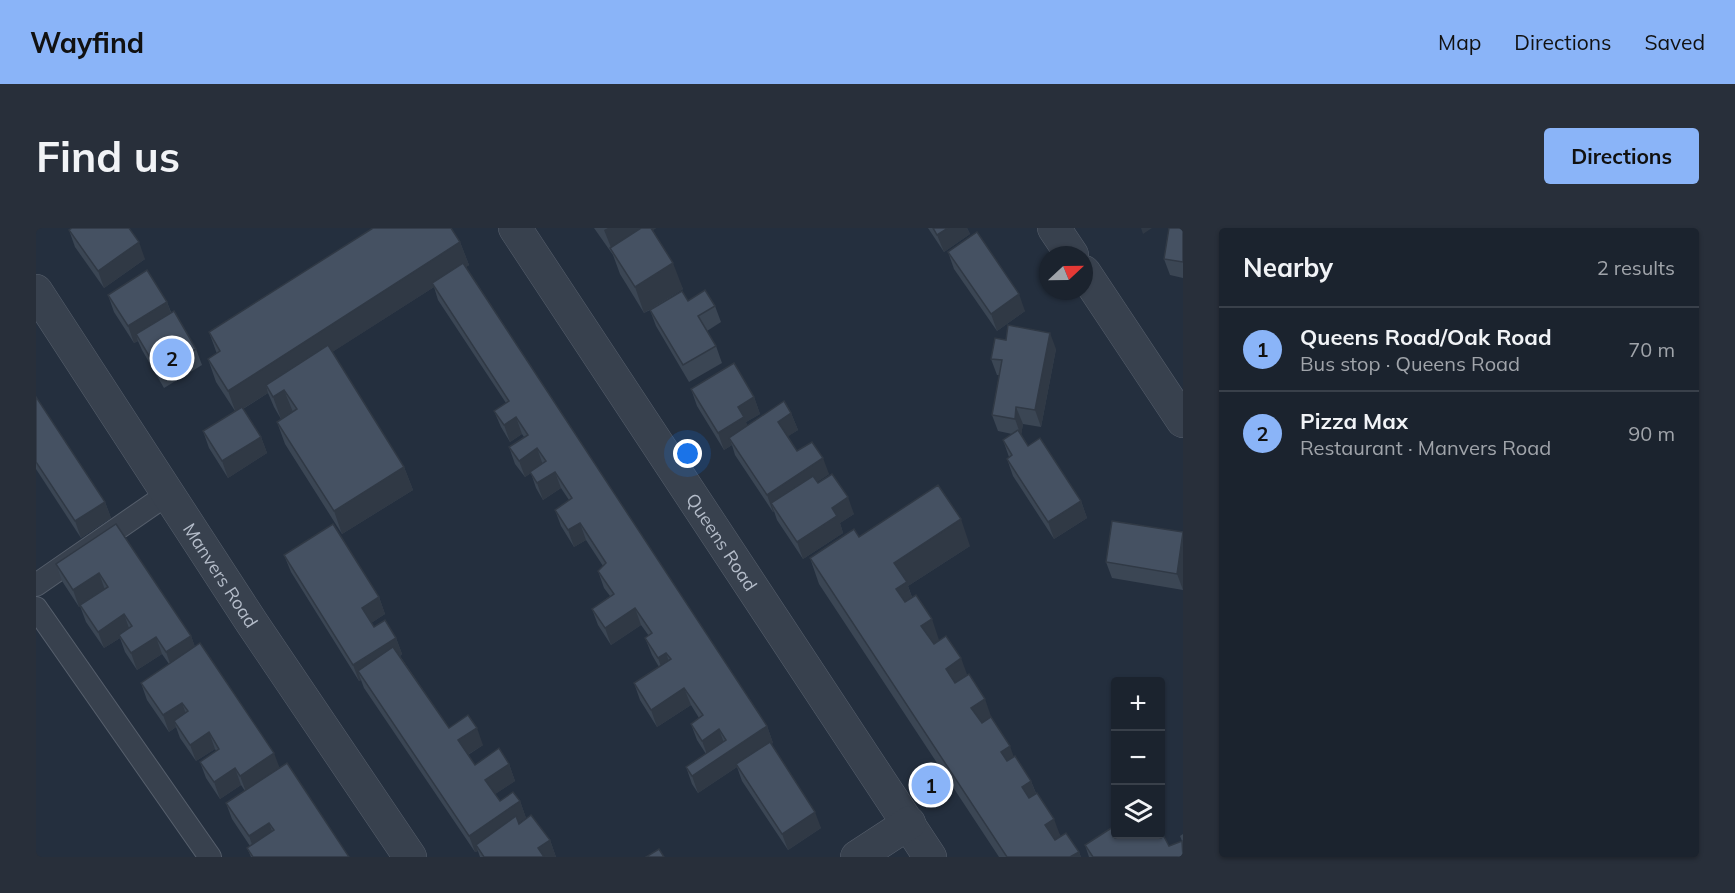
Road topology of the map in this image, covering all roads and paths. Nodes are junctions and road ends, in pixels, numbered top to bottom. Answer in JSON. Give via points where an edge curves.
{"nodes":[{"id":1,"x":515,"y":228,"type":"edge"},
{"id":2,"x":1054,"y":228,"type":"edge"},
{"id":3,"x":1066,"y":246,"type":"edge"},
{"id":4,"x":1093,"y":285,"type":"edge"},
{"id":5,"x":36,"y":291,"type":"edge"},
{"id":6,"x":1180,"y":409,"type":"edge"},
{"id":7,"x":169,"y":493,"type":"junction"},
{"id":8,"x":36,"y":585,"type":"edge"},
{"id":9,"x":36,"y":608,"type":"edge"},
{"id":10,"x":909,"y":823,"type":"junction"},
{"id":11,"x":210,"y":857,"type":"edge"},
{"id":12,"x":410,"y":857,"type":"edge"},
{"id":13,"x":857,"y":857,"type":"edge"},
{"id":14,"x":930,"y":857,"type":"edge"}],
"edges":[{"from":1,"to":10,"type":"street","name":"Queens Road"},
{"from":2,"to":3,"type":"street"},
{"from":4,"to":6,"type":"street"},
{"from":5,"to":7,"type":"street","name":"Manvers Road"},
{"from":7,"to":8,"type":"lane"},
{"from":7,"to":12,"type":"street","name":"Manvers Road"},
{"from":9,"to":11,"type":"lane"},
{"from":10,"to":13,"type":"street"},
{"from":10,"to":14,"type":"street","name":"Queens Road"}]}
